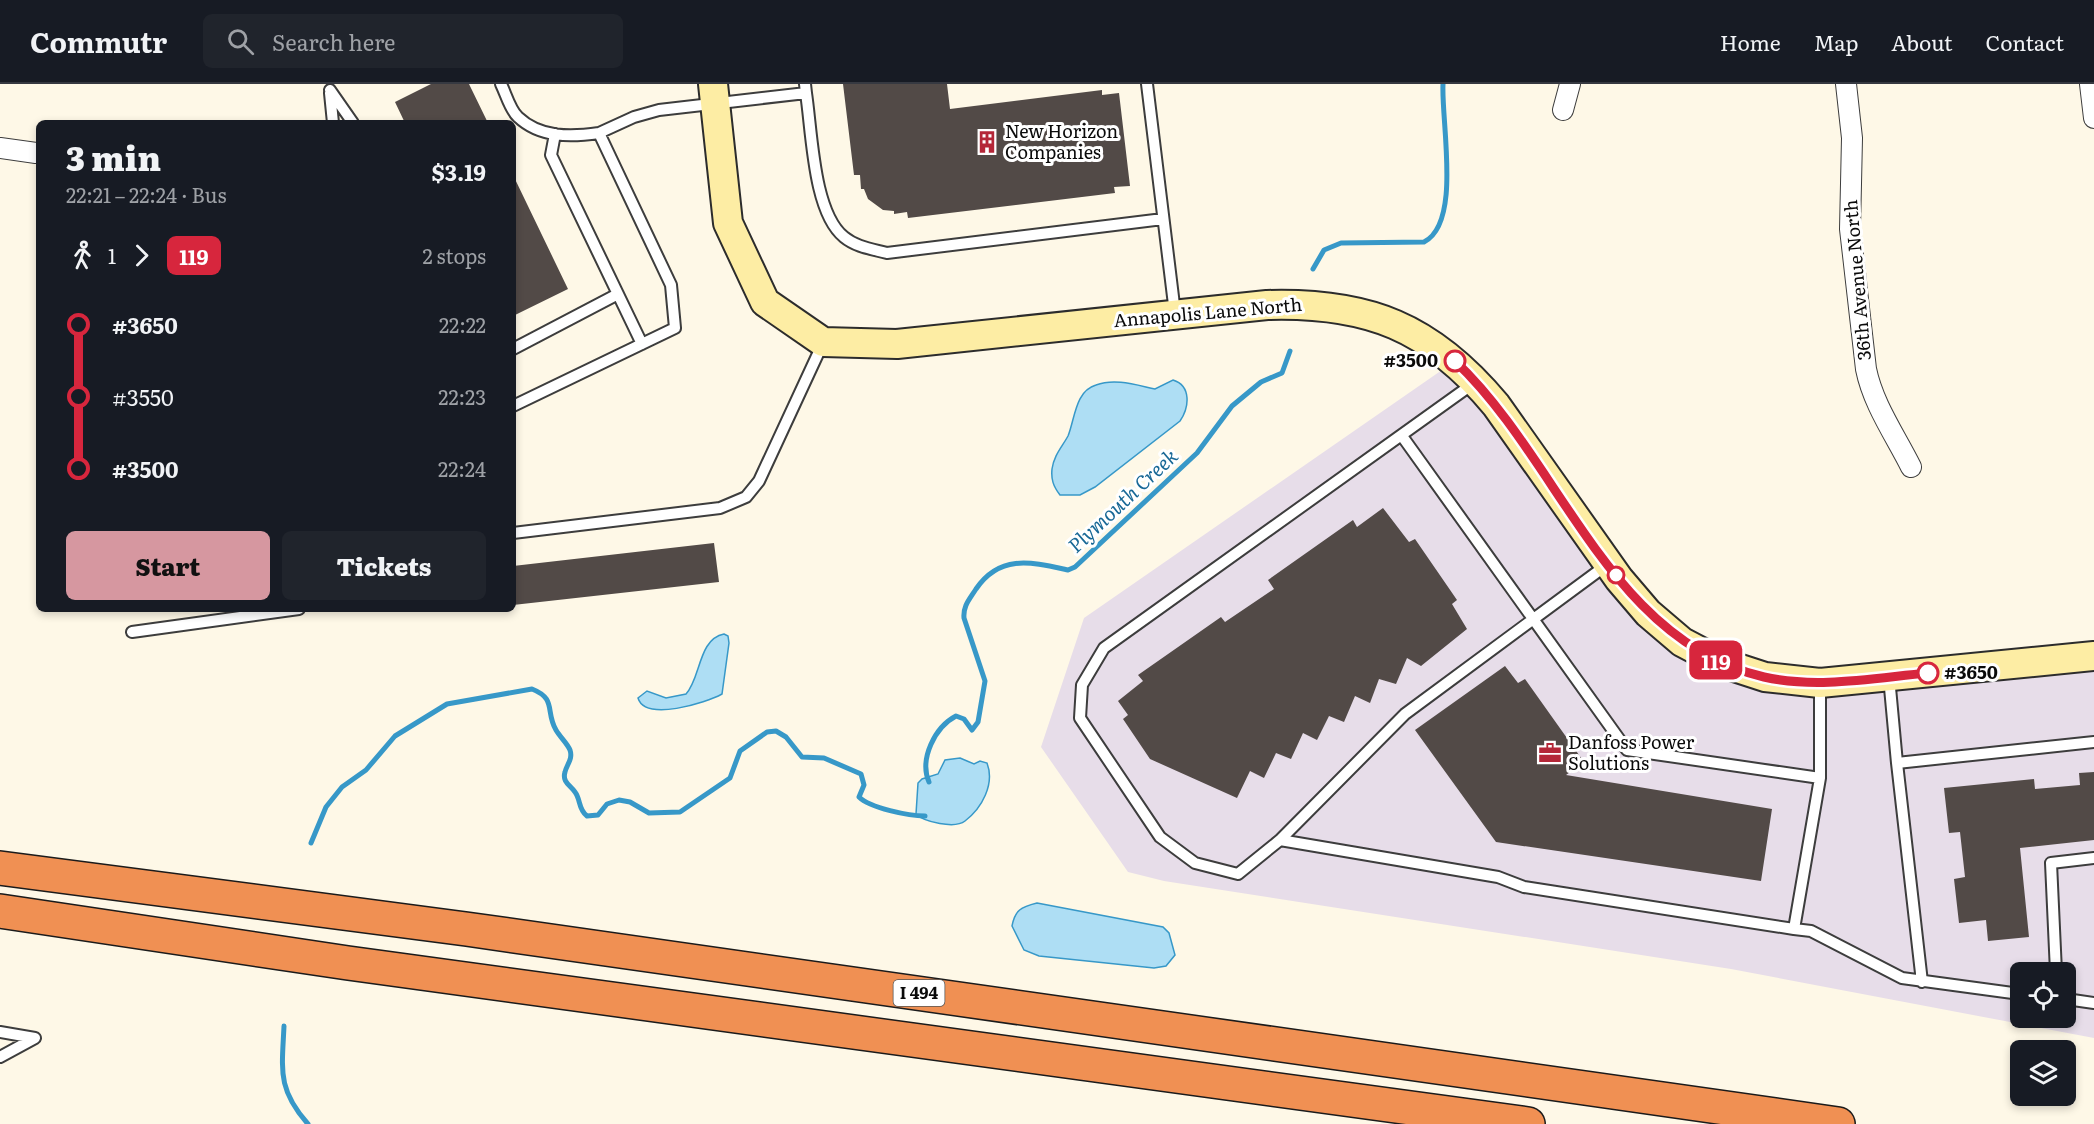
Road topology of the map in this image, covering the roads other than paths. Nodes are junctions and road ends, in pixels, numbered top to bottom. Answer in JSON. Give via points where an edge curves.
{"nodes":[{"id":1,"x":501,"y":84,"type":"edge"},
{"id":2,"x":1147,"y":84,"type":"edge"},
{"id":3,"x":1570,"y":84,"type":"edge"},
{"id":4,"x":1846,"y":84,"type":"edge"},
{"id":5,"x":2090,"y":84,"type":"edge"},
{"id":6,"x":329,"y":87,"type":"edge"},
{"id":7,"x":805,"y":88,"type":"edge"},
{"id":8,"x":714,"y":94,"type":"edge"},
{"id":9,"x":1563,"y":110,"type":"dead end"},
{"id":10,"x":2094,"y":118,"type":"edge"},
{"id":11,"x":333,"y":120,"type":"edge"},
{"id":12,"x":350,"y":120,"type":"edge"},
{"id":13,"x":598,"y":133,"type":"junction"},
{"id":14,"x":555,"y":134,"type":"junction"},
{"id":15,"x":0,"y":148,"type":"edge"},
{"id":16,"x":36,"y":153,"type":"dead end"},
{"id":17,"x":1163,"y":219,"type":"junction"},
{"id":18,"x":618,"y":294,"type":"junction"},
{"id":19,"x":1175,"y":315,"type":"junction"},
{"id":20,"x":823,"y":342,"type":"junction"},
{"id":21,"x":642,"y":344,"type":"junction"},
{"id":22,"x":516,"y":347,"type":"edge"},
{"id":23,"x":1476,"y":381,"type":"junction"},
{"id":24,"x":516,"y":405,"type":"edge"},
{"id":25,"x":1401,"y":436,"type":"junction"},
{"id":26,"x":1911,"y":466,"type":"dead end"},
{"id":27,"x":516,"y":533,"type":"edge"},
{"id":28,"x":1608,"y":564,"type":"junction"},
{"id":29,"x":277,"y":612,"type":"edge"},
{"id":30,"x":1533,"y":617,"type":"junction"},
{"id":31,"x":132,"y":632,"type":"dead end"},
{"id":32,"x":2094,"y":656,"type":"edge"},
{"id":33,"x":1889,"y":677,"type":"junction"},
{"id":34,"x":1820,"y":683,"type":"junction"},
{"id":35,"x":2094,"y":742,"type":"edge"},
{"id":36,"x":1898,"y":763,"type":"junction"},
{"id":37,"x":1820,"y":778,"type":"junction"},
{"id":38,"x":1280,"y":840,"type":"junction"},
{"id":39,"x":2094,"y":858,"type":"edge"},
{"id":40,"x":0,"y":867,"type":"edge"},
{"id":41,"x":2,"y":912,"type":"edge"},
{"id":42,"x":1794,"y":929,"type":"junction"},
{"id":43,"x":2055,"y":962,"type":"edge"},
{"id":44,"x":1922,"y":982,"type":"junction"},
{"id":45,"x":2010,"y":993,"type":"edge"},
{"id":46,"x":2076,"y":1000,"type":"edge"},
{"id":47,"x":2094,"y":1003,"type":"edge"},
{"id":48,"x":0,"y":1032,"type":"edge"},
{"id":49,"x":0,"y":1057,"type":"edge"},
{"id":50,"x":1528,"y":1124,"type":"edge"},
{"id":51,"x":1838,"y":1124,"type":"edge"}],
"edges":[{"from":1,"to":14,"type":"lane","via":[[517,116],[536,130]]},
{"from":2,"to":17,"type":"lane"},
{"from":3,"to":9,"type":"street"},
{"from":4,"to":26,"type":"street","name":"36th Avenue North","via":[[1852,138],[1850,229],[1869,387]]},
{"from":5,"to":10,"type":"street"},
{"from":6,"to":11,"type":"lane"},
{"from":6,"to":12,"type":"lane"},
{"from":7,"to":8,"type":"lane"},
{"from":7,"to":17,"type":"lane","via":[[821,201],[829,221],[863,247],[887,253]]},
{"from":8,"to":13,"type":"lane","via":[[634,117]]},
{"from":8,"to":20,"type":"street","via":[[728,224],[765,302]]},
{"from":13,"to":14,"type":"lane"},
{"from":13,"to":21,"type":"lane","via":[[670,285],[675,328]]},
{"from":14,"to":18,"type":"lane","via":[[551,155]]},
{"from":15,"to":16,"type":"street"},
{"from":17,"to":19,"type":"lane"},
{"from":18,"to":21,"type":"lane"},
{"from":18,"to":22,"type":"lane"},
{"from":19,"to":20,"type":"street","name":"Annapolis Lane North","via":[[897,344]]},
{"from":19,"to":23,"type":"street","name":"Annapolis Lane North","via":[[1312,304],[1356,311],[1437,346]]},
{"from":20,"to":27,"type":"lane","via":[[759,481],[746,497],[720,508]]},
{"from":21,"to":24,"type":"lane"},
{"from":23,"to":25,"type":"lane"},
{"from":23,"to":28,"type":"street","name":"Annapolis Lane North"},
{"from":25,"to":30,"type":"lane"},
{"from":25,"to":38,"type":"lane","via":[[1104,648],[1082,685],[1080,718],[1160,837],[1195,862],[1238,874]]},
{"from":28,"to":30,"type":"lane"},
{"from":28,"to":34,"type":"street","name":"Annapolis Lane North","via":[[1648,613],[1682,642],[1722,663],[1765,677]]},
{"from":29,"to":31,"type":"lane"},
{"from":30,"to":37,"type":"lane","via":[[1627,750]]},
{"from":30,"to":38,"type":"lane","via":[[1405,714]]},
{"from":32,"to":33,"type":"street","name":"Annapolis Lane North"},
{"from":33,"to":34,"type":"street","name":"Annapolis Lane North"},
{"from":33,"to":36,"type":"lane"},
{"from":34,"to":37,"type":"lane"},
{"from":35,"to":36,"type":"lane"},
{"from":36,"to":44,"type":"lane"},
{"from":37,"to":42,"type":"lane"},
{"from":38,"to":42,"type":"lane","via":[[1498,877],[1524,887]]},
{"from":39,"to":43,"type":"lane","via":[[2050,863]]},
{"from":40,"to":51,"type":"highway","number":"I 494","via":[[454,927]]},
{"from":41,"to":50,"type":"highway"},
{"from":42,"to":44,"type":"lane","via":[[1811,931],[1902,978]]},
{"from":44,"to":45,"type":"lane"},
{"from":46,"to":47,"type":"lane"},
{"from":48,"to":49,"type":"lane","via":[[35,1038]]}]}
